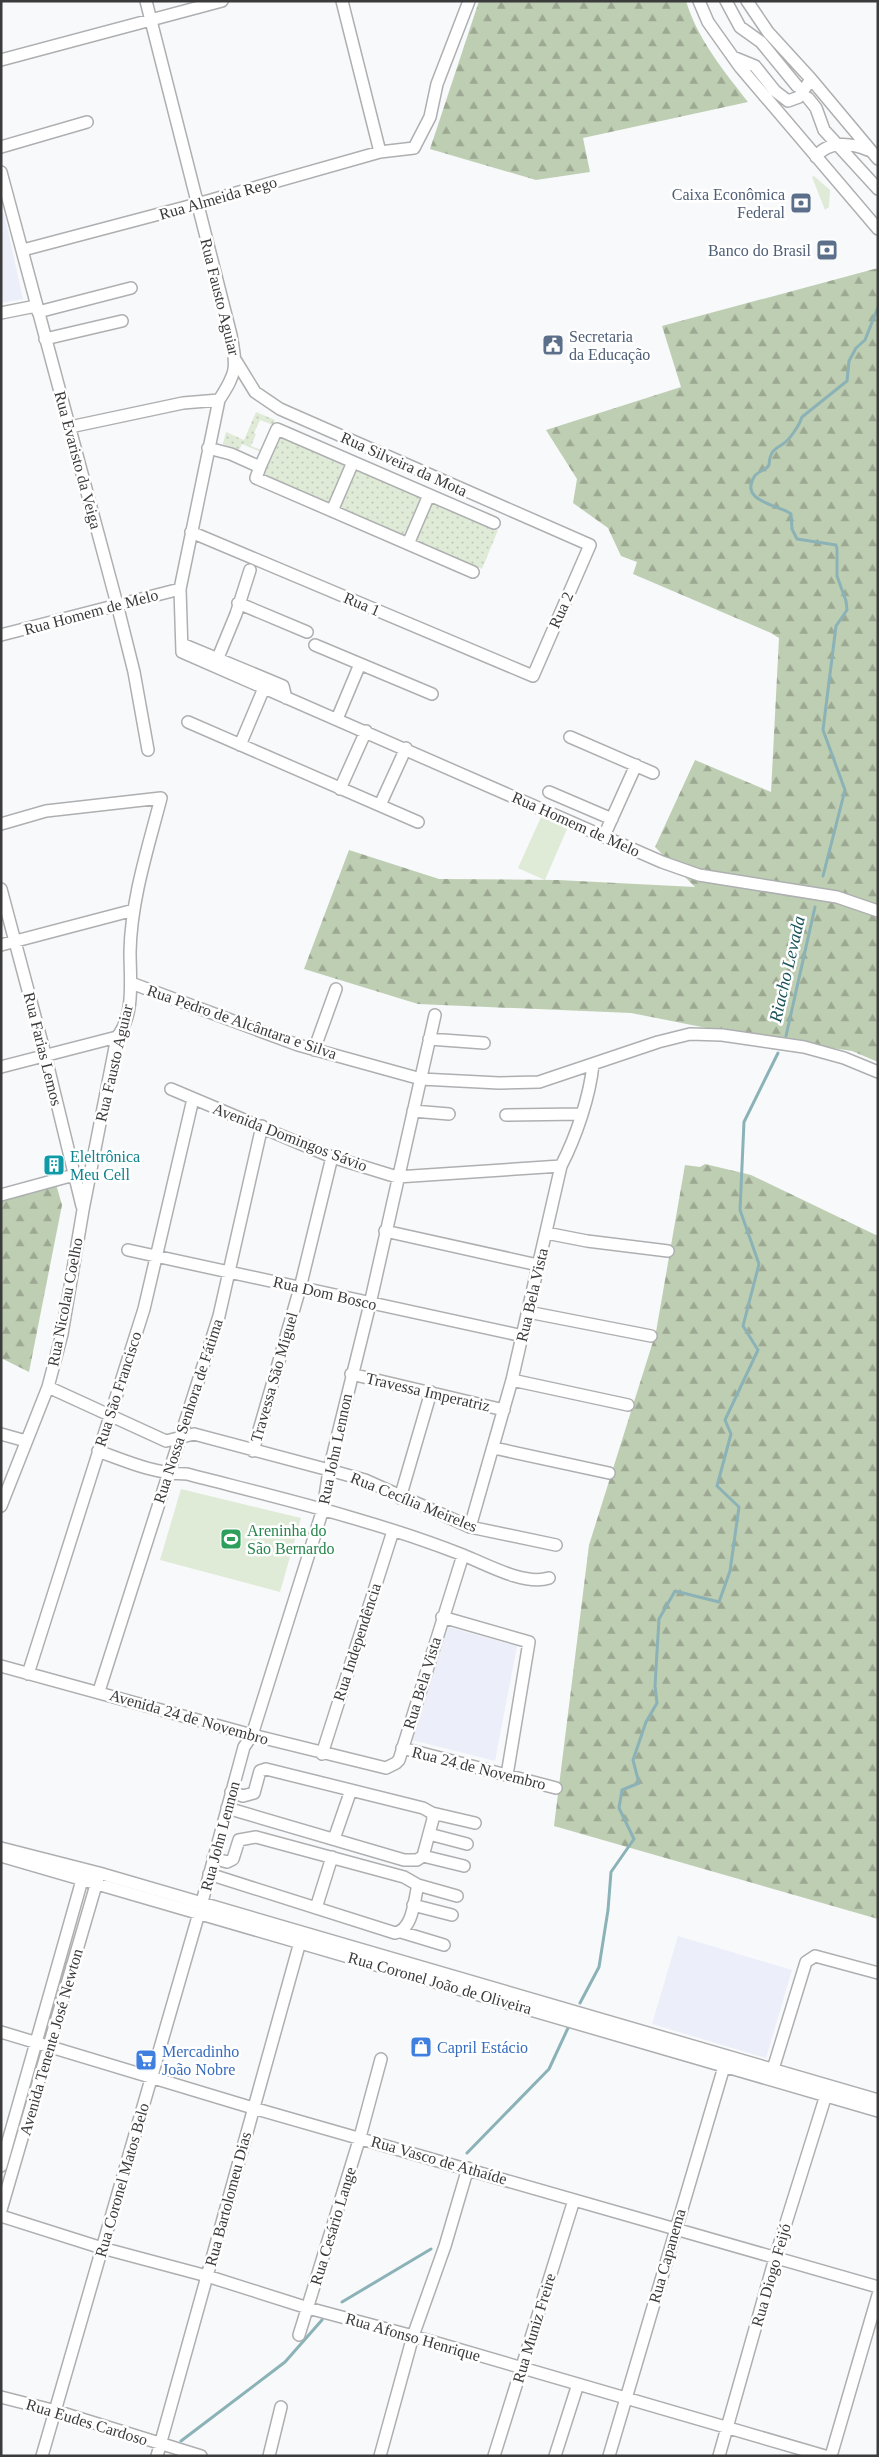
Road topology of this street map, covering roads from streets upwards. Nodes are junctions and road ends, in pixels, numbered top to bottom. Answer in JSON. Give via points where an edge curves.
{"nodes":[{"id":1,"x":146,"y":1,"type":"edge"},
{"id":2,"x":222,"y":1,"type":"edge"},
{"id":3,"x":342,"y":1,"type":"edge"},
{"id":4,"x":469,"y":1,"type":"edge"},
{"id":5,"x":699,"y":1,"type":"edge"},
{"id":6,"x":726,"y":1,"type":"edge"},
{"id":7,"x":748,"y":1,"type":"edge"},
{"id":8,"x":150,"y":21,"type":"junction"},
{"id":9,"x":732,"y":57,"type":"junction"},
{"id":10,"x":1,"y":60,"type":"edge"},
{"id":11,"x":811,"y":79,"type":"junction"},
{"id":12,"x":797,"y":86,"type":"dead end"},
{"id":13,"x":808,"y":98,"type":"dead end"},
{"id":14,"x":87,"y":122,"type":"dead end"},
{"id":15,"x":840,"y":145,"type":"junction"},
{"id":16,"x":1,"y":147,"type":"edge"},
{"id":17,"x":380,"y":152,"type":"junction"},
{"id":18,"x":874,"y":155,"type":"edge"},
{"id":19,"x":816,"y":157,"type":"junction"},
{"id":20,"x":1,"y":172,"type":"edge"},
{"id":21,"x":878,"y":189,"type":"edge"},
{"id":22,"x":4,"y":195,"type":"edge"},
{"id":23,"x":197,"y":204,"type":"junction"},
{"id":24,"x":878,"y":229,"type":"edge"},
{"id":25,"x":23,"y":250,"type":"junction"},
{"id":26,"x":131,"y":288,"type":"dead end"},
{"id":27,"x":37,"y":309,"type":"junction"},
{"id":28,"x":1,"y":313,"type":"edge"},
{"id":29,"x":122,"y":321,"type":"dead end"},
{"id":30,"x":45,"y":339,"type":"junction"},
{"id":31,"x":236,"y":361,"type":"junction"},
{"id":32,"x":220,"y":400,"type":"junction"},
{"id":33,"x":70,"y":427,"type":"junction"},
{"id":34,"x":208,"y":448,"type":"junction"},
{"id":35,"x":353,"y":462,"type":"junction"},
{"id":36,"x":260,"y":467,"type":"junction"},
{"id":37,"x":429,"y":495,"type":"junction"},
{"id":38,"x":332,"y":511,"type":"junction"},
{"id":39,"x":494,"y":523,"type":"dead end"},
{"id":40,"x":191,"y":532,"type":"junction"},
{"id":41,"x":408,"y":544,"type":"junction"},
{"id":42,"x":590,"y":545,"type":"joint"},
{"id":43,"x":250,"y":570,"type":"dead end"},
{"id":44,"x":473,"y":572,"type":"dead end"},
{"id":45,"x":180,"y":589,"type":"junction"},
{"id":46,"x":238,"y":603,"type":"junction"},
{"id":47,"x":117,"y":604,"type":"junction"},
{"id":48,"x":307,"y":632,"type":"dead end"},
{"id":49,"x":1,"y":635,"type":"edge"},
{"id":50,"x":315,"y":645,"type":"dead end"},
{"id":51,"x":182,"y":648,"type":"joint"},
{"id":52,"x":216,"y":662,"type":"junction"},
{"id":53,"x":360,"y":664,"type":"junction"},
{"id":54,"x":533,"y":676,"type":"joint"},
{"id":55,"x":264,"y":688,"type":"junction"},
{"id":56,"x":432,"y":694,"type":"dead end"},
{"id":57,"x":286,"y":698,"type":"junction"},
{"id":58,"x":337,"y":719,"type":"junction"},
{"id":59,"x":188,"y":722,"type":"dead end"},
{"id":60,"x":366,"y":731,"type":"junction"},
{"id":61,"x":570,"y":737,"type":"dead end"},
{"id":62,"x":240,"y":744,"type":"junction"},
{"id":63,"x":406,"y":748,"type":"junction"},
{"id":64,"x":148,"y":750,"type":"dead end"},
{"id":65,"x":636,"y":765,"type":"junction"},
{"id":66,"x":654,"y":773,"type":"dead end"},
{"id":67,"x":340,"y":789,"type":"junction"},
{"id":68,"x":549,"y":792,"type":"dead end"},
{"id":69,"x":380,"y":805,"type":"junction"},
{"id":70,"x":612,"y":819,"type":"junction"},
{"id":71,"x":418,"y":822,"type":"dead end"},
{"id":72,"x":1,"y":824,"type":"edge"},
{"id":73,"x":604,"y":836,"type":"junction"},
{"id":74,"x":1,"y":889,"type":"edge"},
{"id":75,"x":134,"y":910,"type":"junction"},
{"id":76,"x":878,"y":910,"type":"edge"},
{"id":77,"x":15,"y":941,"type":"junction"},
{"id":78,"x":1,"y":944,"type":"edge"},
{"id":79,"x":131,"y":983,"type":"junction"},
{"id":80,"x":336,"y":989,"type":"dead end"},
{"id":81,"x":435,"y":1015,"type":"dead end"},
{"id":82,"x":116,"y":1037,"type":"junction"},
{"id":83,"x":429,"y":1040,"type":"junction"},
{"id":84,"x":484,"y":1043,"type":"dead end"},
{"id":85,"x":314,"y":1050,"type":"junction"},
{"id":86,"x":46,"y":1054,"type":"junction"},
{"id":87,"x":593,"y":1064,"type":"junction"},
{"id":88,"x":1,"y":1067,"type":"edge"},
{"id":89,"x":878,"y":1072,"type":"edge"},
{"id":90,"x":421,"y":1079,"type":"junction"},
{"id":91,"x":171,"y":1089,"type":"dead end"},
{"id":92,"x":193,"y":1099,"type":"junction"},
{"id":93,"x":413,"y":1111,"type":"junction"},
{"id":94,"x":449,"y":1114,"type":"dead end"},
{"id":95,"x":506,"y":1114,"type":"dead end"},
{"id":96,"x":581,"y":1114,"type":"junction"},
{"id":97,"x":262,"y":1126,"type":"junction"},
{"id":98,"x":332,"y":1157,"type":"junction"},
{"id":99,"x":561,"y":1166,"type":"junction"},
{"id":100,"x":74,"y":1175,"type":"junction"},
{"id":101,"x":397,"y":1177,"type":"junction"},
{"id":102,"x":1,"y":1195,"type":"edge"},
{"id":103,"x":83,"y":1210,"type":"junction"},
{"id":104,"x":385,"y":1231,"type":"junction"},
{"id":105,"x":546,"y":1233,"type":"junction"},
{"id":106,"x":128,"y":1250,"type":"dead end"},
{"id":107,"x":668,"y":1250,"type":"dead end"},
{"id":108,"x":157,"y":1257,"type":"junction"},
{"id":109,"x":538,"y":1265,"type":"junction"},
{"id":110,"x":230,"y":1272,"type":"junction"},
{"id":111,"x":300,"y":1288,"type":"junction"},
{"id":112,"x":370,"y":1304,"type":"junction"},
{"id":113,"x":528,"y":1312,"type":"junction"},
{"id":114,"x":523,"y":1336,"type":"junction"},
{"id":115,"x":650,"y":1336,"type":"dead end"},
{"id":116,"x":351,"y":1374,"type":"junction"},
{"id":117,"x":512,"y":1380,"type":"junction"},
{"id":118,"x":48,"y":1387,"type":"junction"},
{"id":119,"x":431,"y":1392,"type":"junction"},
{"id":120,"x":628,"y":1406,"type":"dead end"},
{"id":121,"x":504,"y":1410,"type":"junction"},
{"id":122,"x":110,"y":1416,"type":"junction"},
{"id":123,"x":1,"y":1434,"type":"edge"},
{"id":124,"x":180,"y":1436,"type":"junction"},
{"id":125,"x":26,"y":1441,"type":"junction"},
{"id":126,"x":494,"y":1448,"type":"junction"},
{"id":127,"x":98,"y":1451,"type":"junction"},
{"id":128,"x":253,"y":1451,"type":"junction"},
{"id":129,"x":329,"y":1470,"type":"junction"},
{"id":130,"x":609,"y":1473,"type":"dead end"},
{"id":131,"x":168,"y":1474,"type":"junction"},
{"id":132,"x":400,"y":1498,"type":"junction"},
{"id":133,"x":1,"y":1506,"type":"edge"},
{"id":134,"x":323,"y":1509,"type":"junction"},
{"id":135,"x":470,"y":1527,"type":"junction"},
{"id":136,"x":392,"y":1531,"type":"junction"},
{"id":137,"x":556,"y":1545,"type":"dead end"},
{"id":138,"x":463,"y":1555,"type":"junction"},
{"id":139,"x":549,"y":1578,"type":"dead end"},
{"id":140,"x":442,"y":1617,"type":"junction"},
{"id":141,"x":1,"y":1666,"type":"edge"},
{"id":142,"x":28,"y":1674,"type":"junction"},
{"id":143,"x":99,"y":1692,"type":"junction"},
{"id":144,"x":252,"y":1735,"type":"junction"},
{"id":145,"x":402,"y":1748,"type":"junction"},
{"id":146,"x":322,"y":1754,"type":"junction"},
{"id":147,"x":377,"y":1767,"type":"joint"},
{"id":148,"x":507,"y":1775,"type":"junction"},
{"id":149,"x":556,"y":1788,"type":"dead end"},
{"id":150,"x":351,"y":1790,"type":"junction"},
{"id":151,"x":231,"y":1792,"type":"junction"},
{"id":152,"x":227,"y":1808,"type":"junction"},
{"id":153,"x":432,"y":1813,"type":"junction"},
{"id":154,"x":475,"y":1823,"type":"dead end"},
{"id":155,"x":429,"y":1834,"type":"junction"},
{"id":156,"x":334,"y":1839,"type":"junction"},
{"id":157,"x":467,"y":1844,"type":"dead end"},
{"id":158,"x":1,"y":1848,"type":"edge"},
{"id":159,"x":1,"y":1856,"type":"edge"},
{"id":160,"x":422,"y":1856,"type":"junction"},
{"id":161,"x":214,"y":1858,"type":"junction"},
{"id":162,"x":332,"y":1858,"type":"junction"},
{"id":163,"x":464,"y":1866,"type":"dead end"},
{"id":164,"x":83,"y":1874,"type":"junction"},
{"id":165,"x":209,"y":1874,"type":"junction"},
{"id":166,"x":98,"y":1878,"type":"junction"},
{"id":167,"x":418,"y":1885,"type":"junction"},
{"id":168,"x":457,"y":1896,"type":"dead end"},
{"id":169,"x":413,"y":1905,"type":"junction"},
{"id":170,"x":200,"y":1908,"type":"junction"},
{"id":171,"x":316,"y":1908,"type":"junction"},
{"id":172,"x":452,"y":1915,"type":"dead end"},
{"id":173,"x":401,"y":1932,"type":"junction"},
{"id":174,"x":300,"y":1942,"type":"junction"},
{"id":175,"x":444,"y":1945,"type":"dead end"},
{"id":176,"x":878,"y":1974,"type":"edge"},
{"id":177,"x":1,"y":2032,"type":"edge"},
{"id":178,"x":37,"y":2042,"type":"junction"},
{"id":179,"x":50,"y":2047,"type":"junction"},
{"id":180,"x":382,"y":2059,"type":"dead end"},
{"id":181,"x":726,"y":2061,"type":"junction"},
{"id":182,"x":773,"y":2069,"type":"junction"},
{"id":183,"x":151,"y":2077,"type":"junction"},
{"id":184,"x":826,"y":2096,"type":"junction"},
{"id":185,"x":878,"y":2100,"type":"edge"},
{"id":186,"x":253,"y":2108,"type":"junction"},
{"id":187,"x":878,"y":2111,"type":"edge"},
{"id":188,"x":360,"y":2137,"type":"junction"},
{"id":189,"x":1,"y":2166,"type":"edge"},
{"id":190,"x":468,"y":2168,"type":"junction"},
{"id":191,"x":574,"y":2200,"type":"junction"},
{"id":192,"x":1,"y":2210,"type":"edge"},
{"id":193,"x":1,"y":2216,"type":"edge"},
{"id":194,"x":675,"y":2229,"type":"junction"},
{"id":195,"x":102,"y":2248,"type":"junction"},
{"id":196,"x":775,"y":2258,"type":"junction"},
{"id":197,"x":207,"y":2276,"type":"junction"},
{"id":198,"x":878,"y":2287,"type":"edge"},
{"id":199,"x":878,"y":2295,"type":"edge"},
{"id":200,"x":308,"y":2308,"type":"junction"},
{"id":201,"x":298,"y":2335,"type":"dead end"},
{"id":202,"x":413,"y":2336,"type":"junction"},
{"id":203,"x":522,"y":2369,"type":"junction"},
{"id":204,"x":578,"y":2384,"type":"junction"},
{"id":205,"x":1,"y":2397,"type":"edge"},
{"id":206,"x":626,"y":2398,"type":"junction"},
{"id":207,"x":282,"y":2407,"type":"dead end"},
{"id":208,"x":56,"y":2411,"type":"junction"},
{"id":209,"x":728,"y":2428,"type":"junction"},
{"id":210,"x":159,"y":2450,"type":"edge"},
{"id":211,"x":42,"y":2456,"type":"edge"},
{"id":212,"x":201,"y":2456,"type":"edge"},
{"id":213,"x":270,"y":2456,"type":"edge"},
{"id":214,"x":380,"y":2456,"type":"edge"},
{"id":215,"x":494,"y":2456,"type":"edge"},
{"id":216,"x":555,"y":2456,"type":"edge"},
{"id":217,"x":609,"y":2456,"type":"edge"},
{"id":218,"x":720,"y":2456,"type":"edge"},
{"id":219,"x":825,"y":2456,"type":"edge"},
{"id":220,"x":831,"y":2456,"type":"edge"}],
"edges":[{"from":1,"to":8,"type":"street","name":"Rua Fausto Aguiar"},
{"from":2,"to":8,"type":"street"},
{"from":3,"to":17,"type":"street"},
{"from":4,"to":17,"type":"street","name":"Rua Almeida Rego","via":[[437,84],[430,117],[414,148]]},
{"from":5,"to":9,"type":"street","via":[[708,22]]},
{"from":6,"to":12,"type":"street","via":[[740,27],[761,42]]},
{"from":7,"to":11,"type":"street","via":[[768,32]]},
{"from":8,"to":10,"type":"street"},
{"from":8,"to":23,"type":"street","name":"Rua Fausto Aguiar"},
{"from":9,"to":11,"type":"street","via":[[755,66],[775,91],[788,101],[799,97]]},
{"from":9,"to":19,"type":"street"},
{"from":11,"to":18,"type":"street"},
{"from":13,"to":15,"type":"street","via":[[816,108],[824,130]]},
{"from":14,"to":16,"type":"street"},
{"from":15,"to":18,"type":"street","via":[[854,145]]},
{"from":15,"to":19,"type":"street","via":[[824,150]]},
{"from":15,"to":21,"type":"street"},
{"from":17,"to":23,"type":"street","name":"Rua Almeida Rego"},
{"from":19,"to":24,"type":"street"},
{"from":20,"to":22,"type":"street","name":"Rua Evaristo da Veiga"},
{"from":22,"to":25,"type":"street","name":"Rua Evaristo da Veiga"},
{"from":23,"to":25,"type":"street","name":"Rua Almeida Rego"},
{"from":23,"to":31,"type":"street","name":"Rua Fausto Aguiar"},
{"from":25,"to":27,"type":"street","name":"Rua Evaristo da Veiga"},
{"from":26,"to":27,"type":"street"},
{"from":27,"to":28,"type":"street"},
{"from":27,"to":30,"type":"street","name":"Rua Evaristo da Veiga"},
{"from":29,"to":30,"type":"street"},
{"from":30,"to":33,"type":"street","name":"Rua Evaristo da Veiga"},
{"from":31,"to":32,"type":"street","name":"Rua Fausto Aguiar","via":[[231,381]]},
{"from":31,"to":42,"type":"street","name":"Rua Silveira da Mota","via":[[255,392],[280,409]]},
{"from":32,"to":33,"type":"street","via":[[183,402]]},
{"from":32,"to":34,"type":"street","name":"Rua Fausto Aguiar"},
{"from":33,"to":47,"type":"street","name":"Rua Evaristo da Veiga"},
{"from":34,"to":36,"type":"street"},
{"from":34,"to":40,"type":"street","name":"Rua Fausto Aguiar"},
{"from":35,"to":36,"type":"street","via":[[277,429]]},
{"from":35,"to":37,"type":"street"},
{"from":35,"to":38,"type":"street"},
{"from":36,"to":38,"type":"street","via":[[256,478]]},
{"from":37,"to":39,"type":"street"},
{"from":37,"to":41,"type":"street"},
{"from":38,"to":41,"type":"street"},
{"from":40,"to":45,"type":"street","name":"Rua Fausto Aguiar"},
{"from":40,"to":54,"type":"street","name":"Rua 1"},
{"from":41,"to":44,"type":"street"},
{"from":42,"to":54,"type":"street","name":"Rua 2"},
{"from":43,"to":46,"type":"street"},
{"from":45,"to":47,"type":"street","name":"Rua Homem de Melo"},
{"from":45,"to":51,"type":"street","name":"Rua Fausto Aguiar"},
{"from":46,"to":48,"type":"street"},
{"from":46,"to":52,"type":"street"},
{"from":47,"to":49,"type":"street","name":"Rua Homem de Melo"},
{"from":47,"to":64,"type":"street","name":"Rua Evaristo da Veiga","via":[[134,672]]},
{"from":50,"to":53,"type":"street"},
{"from":51,"to":52,"type":"street","name":"Rua Homem de Melo"},
{"from":52,"to":55,"type":"street","name":"Rua Homem de Melo"},
{"from":52,"to":57,"type":"street","name":"Rua Homem de Melo","via":[[283,686]]},
{"from":53,"to":56,"type":"street"},
{"from":53,"to":58,"type":"street"},
{"from":55,"to":57,"type":"street","name":"Rua Homem de Melo"},
{"from":55,"to":62,"type":"street"},
{"from":57,"to":58,"type":"street","name":"Rua Homem de Melo"},
{"from":58,"to":60,"type":"street","name":"Rua Homem de Melo"},
{"from":59,"to":62,"type":"street"},
{"from":60,"to":63,"type":"street","name":"Rua Homem de Melo"},
{"from":60,"to":67,"type":"street"},
{"from":61,"to":65,"type":"street"},
{"from":62,"to":67,"type":"street"},
{"from":63,"to":69,"type":"street"},
{"from":63,"to":73,"type":"street","name":"Rua Homem de Melo"},
{"from":65,"to":66,"type":"street"},
{"from":65,"to":70,"type":"street"},
{"from":67,"to":69,"type":"street"},
{"from":68,"to":70,"type":"street"},
{"from":69,"to":71,"type":"street"},
{"from":70,"to":73,"type":"street"},
{"from":72,"to":75,"type":"street","name":"Rua Fausto Aguiar","via":[[46,811],[161,798]]},
{"from":73,"to":76,"type":"street","name":"Rua Homem de Melo","via":[[699,875],[806,890]]},
{"from":74,"to":77,"type":"street","name":"Rua Farias Lemos"},
{"from":75,"to":77,"type":"street"},
{"from":75,"to":79,"type":"street","name":"Rua Fausto Aguiar"},
{"from":77,"to":78,"type":"street"},
{"from":77,"to":86,"type":"street","name":"Rua Farias Lemos"},
{"from":79,"to":82,"type":"street","name":"Rua Fausto Aguiar","via":[[126,1021]]},
{"from":79,"to":85,"type":"street","name":"Rua Pedro de Alcântara e Silva"},
{"from":80,"to":85,"type":"street"},
{"from":81,"to":83,"type":"street","name":"Rua John Lennon"},
{"from":82,"to":86,"type":"street"},
{"from":82,"to":103,"type":"street","name":"Rua Fausto Aguiar"},
{"from":83,"to":84,"type":"street"},
{"from":83,"to":90,"type":"street","name":"Rua John Lennon"},
{"from":85,"to":90,"type":"street","name":"Rua Pedro de Alcântara e Silva"},
{"from":86,"to":88,"type":"street"},
{"from":86,"to":100,"type":"street","name":"Rua Farias Lemos"},
{"from":87,"to":89,"type":"street","name":"Rua Pedro de Alcântara e Silva","via":[[658,1042],[690,1034],[705,1034],[804,1047]]},
{"from":87,"to":90,"type":"street","name":"Rua Pedro de Alcântara e Silva","via":[[525,1084]]},
{"from":87,"to":96,"type":"street","name":"Rua Bela Vista"},
{"from":90,"to":93,"type":"street","name":"Rua John Lennon"},
{"from":91,"to":92,"type":"street","name":"Avenida Domingos Sávio"},
{"from":92,"to":97,"type":"street","name":"Avenida Domingos Sávio"},
{"from":92,"to":108,"type":"street","name":"Rua São Francisco"},
{"from":93,"to":94,"type":"street"},
{"from":93,"to":101,"type":"street","name":"Rua John Lennon"},
{"from":95,"to":96,"type":"street"},
{"from":96,"to":99,"type":"street","name":"Rua Bela Vista"},
{"from":97,"to":98,"type":"street","name":"Avenida Domingos Sávio"},
{"from":97,"to":110,"type":"street","name":"Rua Nossa Senhora de Fátima"},
{"from":98,"to":101,"type":"street","name":"Avenida Domingos Sávio"},
{"from":98,"to":111,"type":"street","name":"Travessa São Miguel"},
{"from":99,"to":101,"type":"street","name":"Avenida Domingos Sávio"},
{"from":99,"to":105,"type":"street","name":"Rua Bela Vista"},
{"from":100,"to":102,"type":"street"},
{"from":100,"to":103,"type":"street","name":"Rua Farias Lemos"},
{"from":101,"to":104,"type":"street","name":"Rua John Lennon"},
{"from":103,"to":118,"type":"street","name":"Rua Nicolau Coelho","via":[[62,1334]]},
{"from":104,"to":109,"type":"street"},
{"from":104,"to":112,"type":"street","name":"Rua John Lennon"},
{"from":105,"to":107,"type":"street","via":[[587,1242]]},
{"from":105,"to":109,"type":"street","name":"Rua Bela Vista"},
{"from":106,"to":108,"type":"street","name":"Rua Dom Bosco"},
{"from":108,"to":110,"type":"street","name":"Rua Dom Bosco"},
{"from":108,"to":122,"type":"street","name":"Rua São Francisco"},
{"from":109,"to":113,"type":"street","name":"Rua Bela Vista"},
{"from":110,"to":111,"type":"street","name":"Rua Dom Bosco"},
{"from":110,"to":124,"type":"street","name":"Rua Nossa Senhora de Fátima"},
{"from":111,"to":112,"type":"street","name":"Rua Dom Bosco"},
{"from":111,"to":128,"type":"street","name":"Travessa São Miguel"},
{"from":112,"to":114,"type":"street","name":"Rua Dom Bosco"},
{"from":112,"to":116,"type":"street","name":"Rua John Lennon"},
{"from":113,"to":114,"type":"street","name":"Rua Bela Vista"},
{"from":113,"to":115,"type":"street"},
{"from":114,"to":117,"type":"street","name":"Rua Bela Vista"},
{"from":116,"to":119,"type":"street","name":"Travessa Imperatriz"},
{"from":116,"to":129,"type":"street","name":"Rua John Lennon"},
{"from":117,"to":120,"type":"street"},
{"from":117,"to":121,"type":"street","name":"Rua Bela Vista"},
{"from":118,"to":122,"type":"street","name":"Rua Cecília Meireles"},
{"from":118,"to":125,"type":"street","name":"Rua Nicolau Coelho"},
{"from":119,"to":121,"type":"street","name":"Travessa Imperatriz"},
{"from":119,"to":132,"type":"street"},
{"from":121,"to":126,"type":"street","name":"Rua Bela Vista"},
{"from":122,"to":124,"type":"street","name":"Rua Cecília Meireles","via":[[166,1441]]},
{"from":122,"to":127,"type":"street","name":"Rua São Francisco"},
{"from":123,"to":125,"type":"street"},
{"from":124,"to":128,"type":"street","name":"Rua Cecília Meireles","via":[[194,1434]]},
{"from":124,"to":131,"type":"street","name":"Rua Nossa Senhora de Fátima"},
{"from":125,"to":133,"type":"street","name":"Rua Nicolau Coelho"},
{"from":126,"to":130,"type":"street"},
{"from":126,"to":135,"type":"street","name":"Rua Bela Vista"},
{"from":127,"to":131,"type":"street","name":"Rua Cecília Meireles"},
{"from":127,"to":142,"type":"street","name":"Rua São Francisco"},
{"from":128,"to":129,"type":"street","name":"Rua Cecília Meireles"},
{"from":129,"to":132,"type":"street","name":"Rua Cecília Meireles","via":[[365,1480]]},
{"from":129,"to":134,"type":"street","name":"Rua John Lennon"},
{"from":131,"to":134,"type":"street","name":"Rua Cecília Meireles","via":[[187,1474]]},
{"from":131,"to":143,"type":"street","name":"Rua Nossa Senhora de Fátima"},
{"from":132,"to":135,"type":"street","name":"Rua Cecília Meireles"},
{"from":134,"to":136,"type":"street","name":"Rua Cecília Meireles"},
{"from":134,"to":144,"type":"street","name":"Rua John Lennon"},
{"from":135,"to":137,"type":"street","name":"Rua Cecília Meireles"},
{"from":136,"to":138,"type":"street","name":"Rua Cecília Meireles"},
{"from":136,"to":146,"type":"street","name":"Rua Independência"},
{"from":138,"to":139,"type":"street","name":"Rua Cecília Meireles","via":[[500,1571],[540,1581]]},
{"from":138,"to":140,"type":"street","name":"Rua Bela Vista"},
{"from":140,"to":145,"type":"street","name":"Rua Bela Vista"},
{"from":140,"to":148,"type":"street","via":[[528,1642]]},
{"from":141,"to":142,"type":"street","name":"Avenida 24 de Novembro"},
{"from":142,"to":143,"type":"street","name":"Avenida 24 de Novembro"},
{"from":143,"to":144,"type":"street","name":"Avenida 24 de Novembro"},
{"from":144,"to":146,"type":"street","name":"Avenida 24 de Novembro"},
{"from":144,"to":151,"type":"street","name":"Rua John Lennon","via":[[244,1746]]},
{"from":145,"to":147,"type":"street","name":"Rua Bela Vista","via":[[396,1764]]},
{"from":145,"to":148,"type":"street","name":"Rua 24 de Novembro"},
{"from":146,"to":147,"type":"street","name":"Avenida 24 de Novembro"},
{"from":148,"to":149,"type":"street","name":"Rua 24 de Novembro"},
{"from":150,"to":151,"type":"street","via":[[266,1769],[260,1771],[254,1793],[243,1796]]},
{"from":150,"to":153,"type":"street"},
{"from":150,"to":156,"type":"street"},
{"from":151,"to":152,"type":"street","name":"Rua John Lennon"},
{"from":152,"to":156,"type":"street"},
{"from":152,"to":161,"type":"street","name":"Rua John Lennon"},
{"from":153,"to":154,"type":"street"},
{"from":153,"to":155,"type":"street"},
{"from":155,"to":157,"type":"street"},
{"from":155,"to":160,"type":"street"},
{"from":156,"to":160,"type":"street","via":[[404,1860],[417,1860]]},
{"from":158,"to":164,"type":"street","name":"Rua Coronel João de Oliveira"},
{"from":159,"to":164,"type":"street","name":"Rua Coronel João de Oliveira"},
{"from":160,"to":163,"type":"street"},
{"from":161,"to":162,"type":"street","via":[[233,1860],[239,1840],[256,1837]]},
{"from":161,"to":165,"type":"street","name":"Rua John Lennon"},
{"from":162,"to":167,"type":"street","via":[[404,1877]]},
{"from":162,"to":171,"type":"street"},
{"from":164,"to":166,"type":"street","name":"Rua Coronel João de Oliveira"},
{"from":164,"to":178,"type":"street","name":"Avenida Tenente José Newton"},
{"from":165,"to":170,"type":"street","name":"Rua John Lennon"},
{"from":165,"to":171,"type":"street"},
{"from":166,"to":170,"type":"street","name":"Rua Coronel João de Oliveira"},
{"from":166,"to":179,"type":"street","name":"Avenida Tenente José Newton"},
{"from":167,"to":168,"type":"street"},
{"from":167,"to":169,"type":"street"},
{"from":169,"to":172,"type":"street"},
{"from":169,"to":173,"type":"street","via":[[407,1927]]},
{"from":170,"to":174,"type":"street","name":"Rua Coronel João de Oliveira"},
{"from":170,"to":181,"type":"street","name":"Rua Coronel João de Oliveira"},
{"from":170,"to":183,"type":"street","name":"Rua Coronel Matos Belo"},
{"from":171,"to":173,"type":"street","via":[[395,1933]]},
{"from":173,"to":175,"type":"street"},
{"from":174,"to":181,"type":"street","name":"Rua Coronel João de Oliveira"},
{"from":174,"to":186,"type":"street","name":"Rua Bartolomeu Dias"},
{"from":176,"to":182,"type":"street","via":[[815,1956],[810,1958],[806,1962]]},
{"from":177,"to":178,"type":"street","name":"Rua Vasco de Athaíde"},
{"from":178,"to":179,"type":"street","name":"Rua Vasco de Athaíde"},
{"from":178,"to":189,"type":"street","name":"Avenida Tenente José Newton"},
{"from":179,"to":183,"type":"street","name":"Rua Vasco de Athaíde"},
{"from":179,"to":192,"type":"street","name":"Avenida Tenente José Newton"},
{"from":180,"to":188,"type":"street","name":"Rua Cesário Lange"},
{"from":181,"to":182,"type":"street","name":"Rua Coronel João de Oliveira"},
{"from":181,"to":184,"type":"street","name":"Rua Coronel João de Oliveira"},
{"from":181,"to":194,"type":"street","name":"Rua Capanema"},
{"from":182,"to":185,"type":"street","name":"Rua Coronel João de Oliveira"},
{"from":183,"to":186,"type":"street","name":"Rua Vasco de Athaíde"},
{"from":183,"to":195,"type":"street","name":"Rua Coronel Matos Belo"},
{"from":184,"to":187,"type":"street","name":"Rua Coronel João de Oliveira"},
{"from":184,"to":196,"type":"street","name":"Rua Diogo Feijó"},
{"from":186,"to":188,"type":"street","name":"Rua Vasco de Athaíde"},
{"from":186,"to":197,"type":"street","name":"Rua Bartolomeu Dias"},
{"from":188,"to":190,"type":"street","name":"Rua Vasco de Athaíde"},
{"from":188,"to":200,"type":"street","name":"Rua Cesário Lange"},
{"from":190,"to":191,"type":"street","name":"Rua Vasco de Athaíde"},
{"from":190,"to":202,"type":"street"},
{"from":191,"to":194,"type":"street","name":"Rua Vasco de Athaíde"},
{"from":191,"to":203,"type":"street","name":"Rua Muniz Freire"},
{"from":193,"to":195,"type":"street","name":"Rua Afonso Henrique"},
{"from":194,"to":196,"type":"street","name":"Rua Vasco de Athaíde"},
{"from":194,"to":206,"type":"street","name":"Rua Capanema"},
{"from":195,"to":197,"type":"street","name":"Rua Afonso Henrique"},
{"from":195,"to":208,"type":"street","name":"Rua Coronel Matos Belo"},
{"from":196,"to":198,"type":"street","name":"Rua Vasco de Athaíde"},
{"from":196,"to":209,"type":"street","name":"Rua Diogo Feijó"},
{"from":197,"to":200,"type":"street","name":"Rua Afonso Henrique"},
{"from":197,"to":210,"type":"street","name":"Rua Bartolomeu Dias"},
{"from":199,"to":220,"type":"street"},
{"from":200,"to":201,"type":"street","name":"Rua Cesário Lange"},
{"from":200,"to":202,"type":"street","name":"Rua Afonso Henrique"},
{"from":202,"to":203,"type":"street","name":"Rua Afonso Henrique"},
{"from":202,"to":214,"type":"street"},
{"from":203,"to":204,"type":"street","name":"Rua Afonso Henrique"},
{"from":203,"to":215,"type":"street","name":"Rua Muniz Freire"},
{"from":204,"to":206,"type":"street","name":"Rua Afonso Henrique"},
{"from":204,"to":216,"type":"street"},
{"from":205,"to":208,"type":"street","name":"Rua Eudes Cardoso"},
{"from":206,"to":209,"type":"street","name":"Rua Afonso Henrique"},
{"from":206,"to":217,"type":"street","name":"Rua Capanema"},
{"from":207,"to":213,"type":"street"},
{"from":208,"to":210,"type":"street","name":"Rua Eudes Cardoso"},
{"from":208,"to":211,"type":"street","name":"Rua Coronel Matos Belo"},
{"from":209,"to":218,"type":"street","name":"Rua Diogo Feijó"},
{"from":209,"to":219,"type":"street","name":"Rua Afonso Henrique"},
{"from":210,"to":212,"type":"street","name":"Rua Eudes Cardoso"}]}
